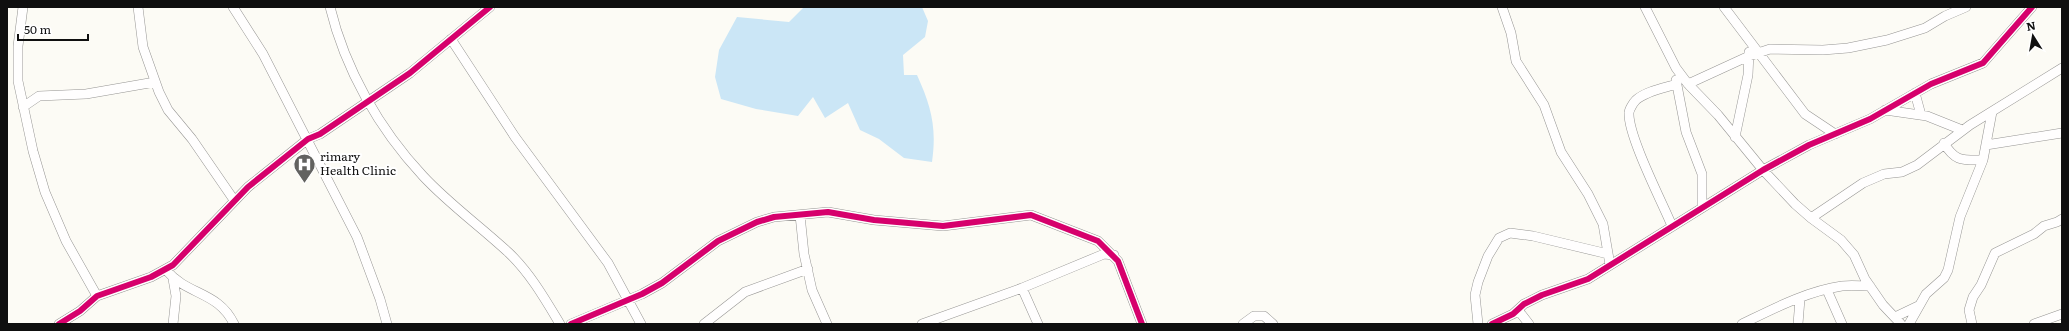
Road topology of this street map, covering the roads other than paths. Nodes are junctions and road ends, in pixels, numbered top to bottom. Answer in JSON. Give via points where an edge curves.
{"nodes":[{"id":1,"x":23,"y":7,"type":"edge"},
{"id":2,"x":138,"y":7,"type":"edge"},
{"id":3,"x":233,"y":7,"type":"edge"},
{"id":4,"x":330,"y":7,"type":"edge"},
{"id":5,"x":490,"y":7,"type":"edge"},
{"id":6,"x":1502,"y":7,"type":"edge"},
{"id":7,"x":1645,"y":7,"type":"edge"},
{"id":8,"x":1724,"y":7,"type":"edge"},
{"id":9,"x":1966,"y":7,"type":"edge"},
{"id":10,"x":2032,"y":7,"type":"edge"},
{"id":11,"x":451,"y":39,"type":"junction"},
{"id":12,"x":1753,"y":55,"type":"junction"},
{"id":13,"x":1676,"y":68,"type":"junction"},
{"id":14,"x":2062,"y":68,"type":"edge"},
{"id":15,"x":155,"y":82,"type":"junction"},
{"id":16,"x":1676,"y":84,"type":"junction"},
{"id":17,"x":1688,"y":84,"type":"junction"},
{"id":18,"x":1915,"y":93,"type":"junction"},
{"id":19,"x":368,"y":102,"type":"junction"},
{"id":20,"x":23,"y":107,"type":"junction"},
{"id":21,"x":1885,"y":110,"type":"junction"},
{"id":22,"x":1992,"y":112,"type":"junction"},
{"id":23,"x":1921,"y":115,"type":"junction"},
{"id":24,"x":1962,"y":130,"type":"junction"},
{"id":25,"x":2062,"y":132,"type":"edge"},
{"id":26,"x":1835,"y":134,"type":"junction"},
{"id":27,"x":1736,"y":137,"type":"junction"},
{"id":28,"x":308,"y":139,"type":"junction"},
{"id":29,"x":1944,"y":143,"type":"junction"},
{"id":30,"x":1986,"y":145,"type":"junction"},
{"id":31,"x":1983,"y":160,"type":"junction"},
{"id":32,"x":1763,"y":170,"type":"junction"},
{"id":33,"x":234,"y":200,"type":"junction"},
{"id":34,"x":1702,"y":208,"type":"junction"},
{"id":35,"x":800,"y":215,"type":"junction"},
{"id":36,"x":1811,"y":218,"type":"junction"},
{"id":37,"x":2062,"y":218,"type":"edge"},
{"id":38,"x":1672,"y":226,"type":"junction"},
{"id":39,"x":1608,"y":254,"type":"junction"},
{"id":40,"x":1114,"y":255,"type":"junction"},
{"id":41,"x":1610,"y":265,"type":"junction"},
{"id":42,"x":808,"y":269,"type":"junction"},
{"id":43,"x":166,"y":270,"type":"junction"},
{"id":44,"x":174,"y":279,"type":"junction"},
{"id":45,"x":1870,"y":286,"type":"junction"},
{"id":46,"x":1022,"y":288,"type":"junction"},
{"id":47,"x":1827,"y":290,"type":"junction"},
{"id":48,"x":97,"y":296,"type":"junction"},
{"id":49,"x":628,"y":299,"type":"junction"},
{"id":50,"x":1800,"y":299,"type":"junction"},
{"id":51,"x":1918,"y":306,"type":"junction"},
{"id":52,"x":1518,"y":310,"type":"junction"},
{"id":53,"x":2062,"y":314,"type":"edge"},
{"id":54,"x":1898,"y":321,"type":"edge"},
{"id":55,"x":59,"y":324,"type":"edge"},
{"id":56,"x":173,"y":324,"type":"edge"},
{"id":57,"x":234,"y":324,"type":"edge"},
{"id":58,"x":387,"y":324,"type":"edge"},
{"id":59,"x":560,"y":324,"type":"edge"},
{"id":60,"x":572,"y":324,"type":"edge"},
{"id":61,"x":641,"y":324,"type":"edge"},
{"id":62,"x":704,"y":324,"type":"edge"},
{"id":63,"x":826,"y":324,"type":"edge"},
{"id":64,"x":925,"y":324,"type":"edge"},
{"id":65,"x":1038,"y":324,"type":"edge"},
{"id":66,"x":1142,"y":324,"type":"edge"},
{"id":67,"x":1242,"y":324,"type":"edge"},
{"id":68,"x":1273,"y":324,"type":"edge"},
{"id":69,"x":1478,"y":324,"type":"edge"},
{"id":70,"x":1492,"y":324,"type":"edge"},
{"id":71,"x":1529,"y":324,"type":"edge"},
{"id":72,"x":1742,"y":324,"type":"edge"},
{"id":73,"x":1798,"y":324,"type":"edge"},
{"id":74,"x":1842,"y":324,"type":"edge"},
{"id":75,"x":1909,"y":324,"type":"edge"},
{"id":76,"x":1972,"y":324,"type":"edge"},
{"id":77,"x":2034,"y":324,"type":"edge"}],
"edges":[{"from":1,"to":20,"type":"street","via":[[18,46],[18,80]]},
{"from":2,"to":15,"type":"street","via":[[143,47]]},
{"from":3,"to":28,"type":"street","via":[[263,54]]},
{"from":4,"to":19,"type":"street","via":[[344,51]]},
{"from":5,"to":11,"type":"street"},
{"from":6,"to":39,"type":"street","via":[[1511,33],[1516,60],[1544,105],[1561,152],[1588,194],[1603,224]]},
{"from":7,"to":13,"type":"street"},
{"from":8,"to":12,"type":"street","via":[[1748,40]]},
{"from":9,"to":12,"type":"street","via":[[1925,28],[1887,40],[1823,50],[1770,49]]},
{"from":10,"to":18,"type":"street","via":[[1983,63]]},
{"from":11,"to":19,"type":"street","via":[[410,73]]},
{"from":11,"to":49,"type":"street","via":[[514,137],[608,263]]},
{"from":12,"to":17,"type":"street"},
{"from":12,"to":26,"type":"street","via":[[1791,93],[1805,114]]},
{"from":12,"to":27,"type":"street"},
{"from":13,"to":16,"type":"street"},
{"from":13,"to":17,"type":"street"},
{"from":14,"to":22,"type":"street"},
{"from":15,"to":20,"type":"street","via":[[86,94],[39,96]]},
{"from":15,"to":33,"type":"street","via":[[168,110],[192,139]]},
{"from":16,"to":34,"type":"street","via":[[1686,132],[1702,174]]},
{"from":16,"to":38,"type":"street","via":[[1648,93],[1636,100],[1629,112],[1630,124],[1637,143]]},
{"from":17,"to":27,"type":"street"},
{"from":18,"to":21,"type":"street"},
{"from":18,"to":23,"type":"street"},
{"from":19,"to":28,"type":"street","via":[[320,134]]},
{"from":19,"to":59,"type":"street","via":[[398,147],[423,176],[510,253],[533,281]]},
{"from":20,"to":48,"type":"street","via":[[45,192],[66,241]]},
{"from":21,"to":23,"type":"street"},
{"from":21,"to":26,"type":"street"},
{"from":22,"to":24,"type":"street"},
{"from":22,"to":30,"type":"street"},
{"from":23,"to":24,"type":"street"},
{"from":24,"to":29,"type":"street"},
{"from":25,"to":30,"type":"street"},
{"from":26,"to":32,"type":"street"},
{"from":27,"to":32,"type":"street"},
{"from":28,"to":33,"type":"street","via":[[275,163]]},
{"from":28,"to":58,"type":"street","via":[[357,237]]},
{"from":29,"to":31,"type":"street","via":[[1950,154],[1961,160]]},
{"from":29,"to":36,"type":"street","via":[[1917,165],[1863,183]]},
{"from":30,"to":31,"type":"street"},
{"from":31,"to":51,"type":"street","via":[[1960,217],[1948,270],[1944,278],[1926,294]]},
{"from":32,"to":34,"type":"street"},
{"from":32,"to":36,"type":"street"},
{"from":33,"to":43,"type":"street","via":[[202,236]]},
{"from":34,"to":38,"type":"street"},
{"from":35,"to":40,"type":"street","via":[[828,212],[874,220],[943,226],[1031,215],[1098,242]]},
{"from":35,"to":42,"type":"street"},
{"from":35,"to":49,"type":"street","via":[[774,217],[757,222],[718,241],[662,283]]},
{"from":36,"to":45,"type":"street","via":[[1841,240],[1854,255]]},
{"from":37,"to":76,"type":"street","via":[[1996,253],[1973,297],[1969,310]]},
{"from":38,"to":41,"type":"street"},
{"from":39,"to":41,"type":"street"},
{"from":39,"to":69,"type":"street","via":[[1533,236],[1510,233],[1499,238],[1488,256],[1478,282],[1475,295]]},
{"from":40,"to":46,"type":"street","via":[[1104,254]]},
{"from":40,"to":66,"type":"street"},
{"from":41,"to":52,"type":"street","via":[[1588,279],[1542,294]]},
{"from":42,"to":62,"type":"street","via":[[745,292]]},
{"from":42,"to":63,"type":"street","via":[[812,290]]},
{"from":43,"to":44,"type":"street"},
{"from":43,"to":48,"type":"street"},
{"from":44,"to":56,"type":"street","via":[[176,296]]},
{"from":44,"to":57,"type":"street","via":[[219,303]]},
{"from":45,"to":47,"type":"street","via":[[1842,286]]},
{"from":45,"to":54,"type":"street"},
{"from":46,"to":64,"type":"street"},
{"from":46,"to":65,"type":"street"},
{"from":47,"to":50,"type":"street"},
{"from":47,"to":74,"type":"street"},
{"from":48,"to":55,"type":"street"},
{"from":49,"to":60,"type":"street"},
{"from":49,"to":61,"type":"street"},
{"from":50,"to":72,"type":"street"},
{"from":50,"to":73,"type":"street"},
{"from":51,"to":54,"type":"street"},
{"from":51,"to":75,"type":"street"},
{"from":52,"to":70,"type":"street"},
{"from":52,"to":71,"type":"street"},
{"from":53,"to":77,"type":"street"},
{"from":67,"to":68,"type":"street","via":[[1254,316],[1264,316]]}]}
